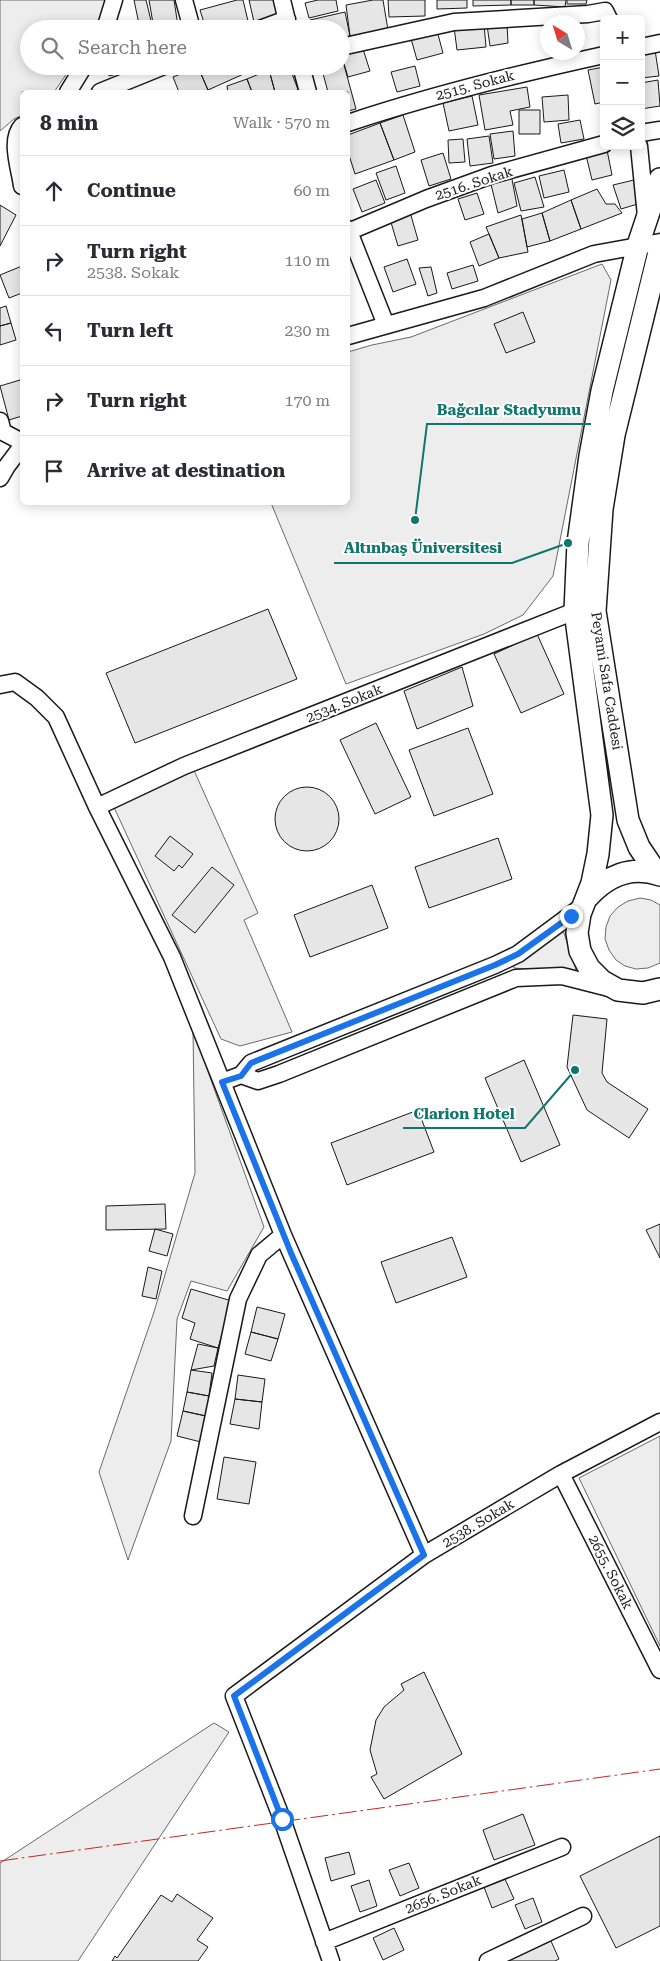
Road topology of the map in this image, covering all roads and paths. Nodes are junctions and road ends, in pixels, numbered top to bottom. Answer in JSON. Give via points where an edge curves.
{"nodes":[{"id":1,"x":114,"y":0,"type":"edge"},
{"id":2,"x":184,"y":0,"type":"edge"},
{"id":3,"x":282,"y":0,"type":"edge"},
{"id":4,"x":606,"y":10,"type":"edge"},
{"id":5,"x":108,"y":20,"type":"edge"},
{"id":6,"x":190,"y":20,"type":"edge"},
{"id":7,"x":287,"y":20,"type":"edge"},
{"id":8,"x":660,"y":43,"type":"edge"},
{"id":9,"x":350,"y":45,"type":"edge"},
{"id":10,"x":645,"y":46,"type":"edge"},
{"id":11,"x":600,"y":56,"type":"edge"},
{"id":12,"x":78,"y":75,"type":"edge"},
{"id":13,"x":142,"y":75,"type":"edge"},
{"id":14,"x":303,"y":75,"type":"edge"},
{"id":15,"x":69,"y":90,"type":"edge"},
{"id":16,"x":105,"y":90,"type":"edge"},
{"id":17,"x":307,"y":90,"type":"edge"},
{"id":18,"x":350,"y":121,"type":"edge"},
{"id":19,"x":20,"y":130,"type":"edge"},
{"id":20,"x":660,"y":130,"type":"edge"},
{"id":21,"x":645,"y":132,"type":"edge"},
{"id":22,"x":600,"y":145,"type":"edge"},
{"id":23,"x":639,"y":150,"type":"edge"},
{"id":24,"x":20,"y":173,"type":"edge"},
{"id":25,"x":660,"y":180,"type":"edge"},
{"id":26,"x":647,"y":222,"type":"junction"},
{"id":27,"x":350,"y":230,"type":"edge"},
{"id":28,"x":350,"y":236,"type":"edge"},
{"id":29,"x":660,"y":242,"type":"edge"},
{"id":30,"x":638,"y":245,"type":"junction"},
{"id":31,"x":660,"y":248,"type":"edge"},
{"id":32,"x":386,"y":324,"type":"junction"},
{"id":33,"x":350,"y":335,"type":"edge"},
{"id":34,"x":0,"y":421,"type":"edge"},
{"id":35,"x":20,"y":441,"type":"edge"},
{"id":36,"x":20,"y":448,"type":"edge"},
{"id":37,"x":0,"y":478,"type":"edge"},
{"id":38,"x":585,"y":611,"type":"junction"},
{"id":39,"x":0,"y":685,"type":"edge"},
{"id":40,"x":97,"y":807,"type":"junction"},
{"id":41,"x":658,"y":874,"type":"edge"},
{"id":42,"x":586,"y":901,"type":"junction"},
{"id":43,"x":618,"y":990,"type":"junction"},
{"id":44,"x":658,"y":992,"type":"edge"},
{"id":45,"x":241,"y":1076,"type":"junction"},
{"id":46,"x":222,"y":1082,"type":"junction"},
{"id":47,"x":283,"y":1235,"type":"junction"},
{"id":48,"x":660,"y":1422,"type":"edge"},
{"id":49,"x":561,"y":1474,"type":"junction"},
{"id":50,"x":193,"y":1516,"type":"dead end"},
{"id":51,"x":424,"y":1555,"type":"junction"},
{"id":52,"x":660,"y":1670,"type":"edge"},
{"id":53,"x":562,"y":1847,"type":"dead end"},
{"id":54,"x":583,"y":1916,"type":"dead end"},
{"id":55,"x":324,"y":1942,"type":"junction"},
{"id":56,"x":332,"y":1961,"type":"edge"},
{"id":57,"x":488,"y":1961,"type":"edge"}],
"edges":[{"from":1,"to":5,"type":"street"},
{"from":2,"to":6,"type":"street"},
{"from":3,"to":7,"type":"street"},
{"from":4,"to":9,"type":"street","via":[[588,14],[454,22]]},
{"from":8,"to":10,"type":"street"},
{"from":11,"to":18,"type":"street","name":"2515. Sokak","via":[[409,102]]},
{"from":12,"to":15,"type":"street"},
{"from":13,"to":16,"type":"street"},
{"from":14,"to":17,"type":"street"},
{"from":19,"to":24,"type":"street","via":[[16,148]]},
{"from":20,"to":21,"type":"street"},
{"from":22,"to":27,"type":"street","name":"2516. Sokak","via":[[492,175]]},
{"from":23,"to":26,"type":"street"},
{"from":25,"to":26,"type":"main road"},
{"from":26,"to":30,"type":"main road"},
{"from":28,"to":32,"type":"street"},
{"from":29,"to":30,"type":"street"},
{"from":30,"to":32,"type":"street","via":[[594,254],[484,298]]},
{"from":30,"to":38,"type":"main road","via":[[602,391],[590,456],[578,542]]},
{"from":31,"to":38,"type":"main road","name":"Peyami Safa Caddesi","via":[[614,434]]},
{"from":32,"to":33,"type":"street"},
{"from":34,"to":35,"type":"street","via":[[3,432]]},
{"from":36,"to":37,"type":"street"},
{"from":38,"to":40,"type":"street","name":"2534. Sokak","via":[[184,766]]},
{"from":38,"to":41,"type":"main road","name":"Peyami Safa Caddesi","via":[[628,820],[639,847]]},
{"from":38,"to":42,"type":"main road","via":[[602,815],[598,854]]},
{"from":39,"to":40,"type":"street","via":[[14,682],[56,717]]},
{"from":40,"to":46,"type":"street","via":[[172,957]]},
{"from":41,"to":42,"type":"main road","via":[[637,870],[622,873],[597,887]]},
{"from":42,"to":43,"type":"main road","via":[[577,933],[580,952],[589,968]]},
{"from":42,"to":45,"type":"street","via":[[510,958],[251,1063]]},
{"from":43,"to":44,"type":"main road"},
{"from":43,"to":45,"type":"street","via":[[562,976],[516,978],[279,1074],[258,1081]]},
{"from":45,"to":46,"type":"street"},
{"from":46,"to":47,"type":"street"},
{"from":47,"to":50,"type":"street","via":[[259,1256],[238,1299]]},
{"from":47,"to":51,"type":"street"},
{"from":48,"to":49,"type":"street","name":"2538. Sokak"},
{"from":49,"to":51,"type":"street","name":"2538. Sokak"},
{"from":49,"to":52,"type":"street","name":"2655. Sokak"},
{"from":51,"to":55,"type":"street","name":"2538. Sokak","via":[[234,1696],[282,1819]]},
{"from":53,"to":55,"type":"street","name":"2656. Sokak"},
{"from":54,"to":57,"type":"street"},
{"from":55,"to":56,"type":"street"}]}
